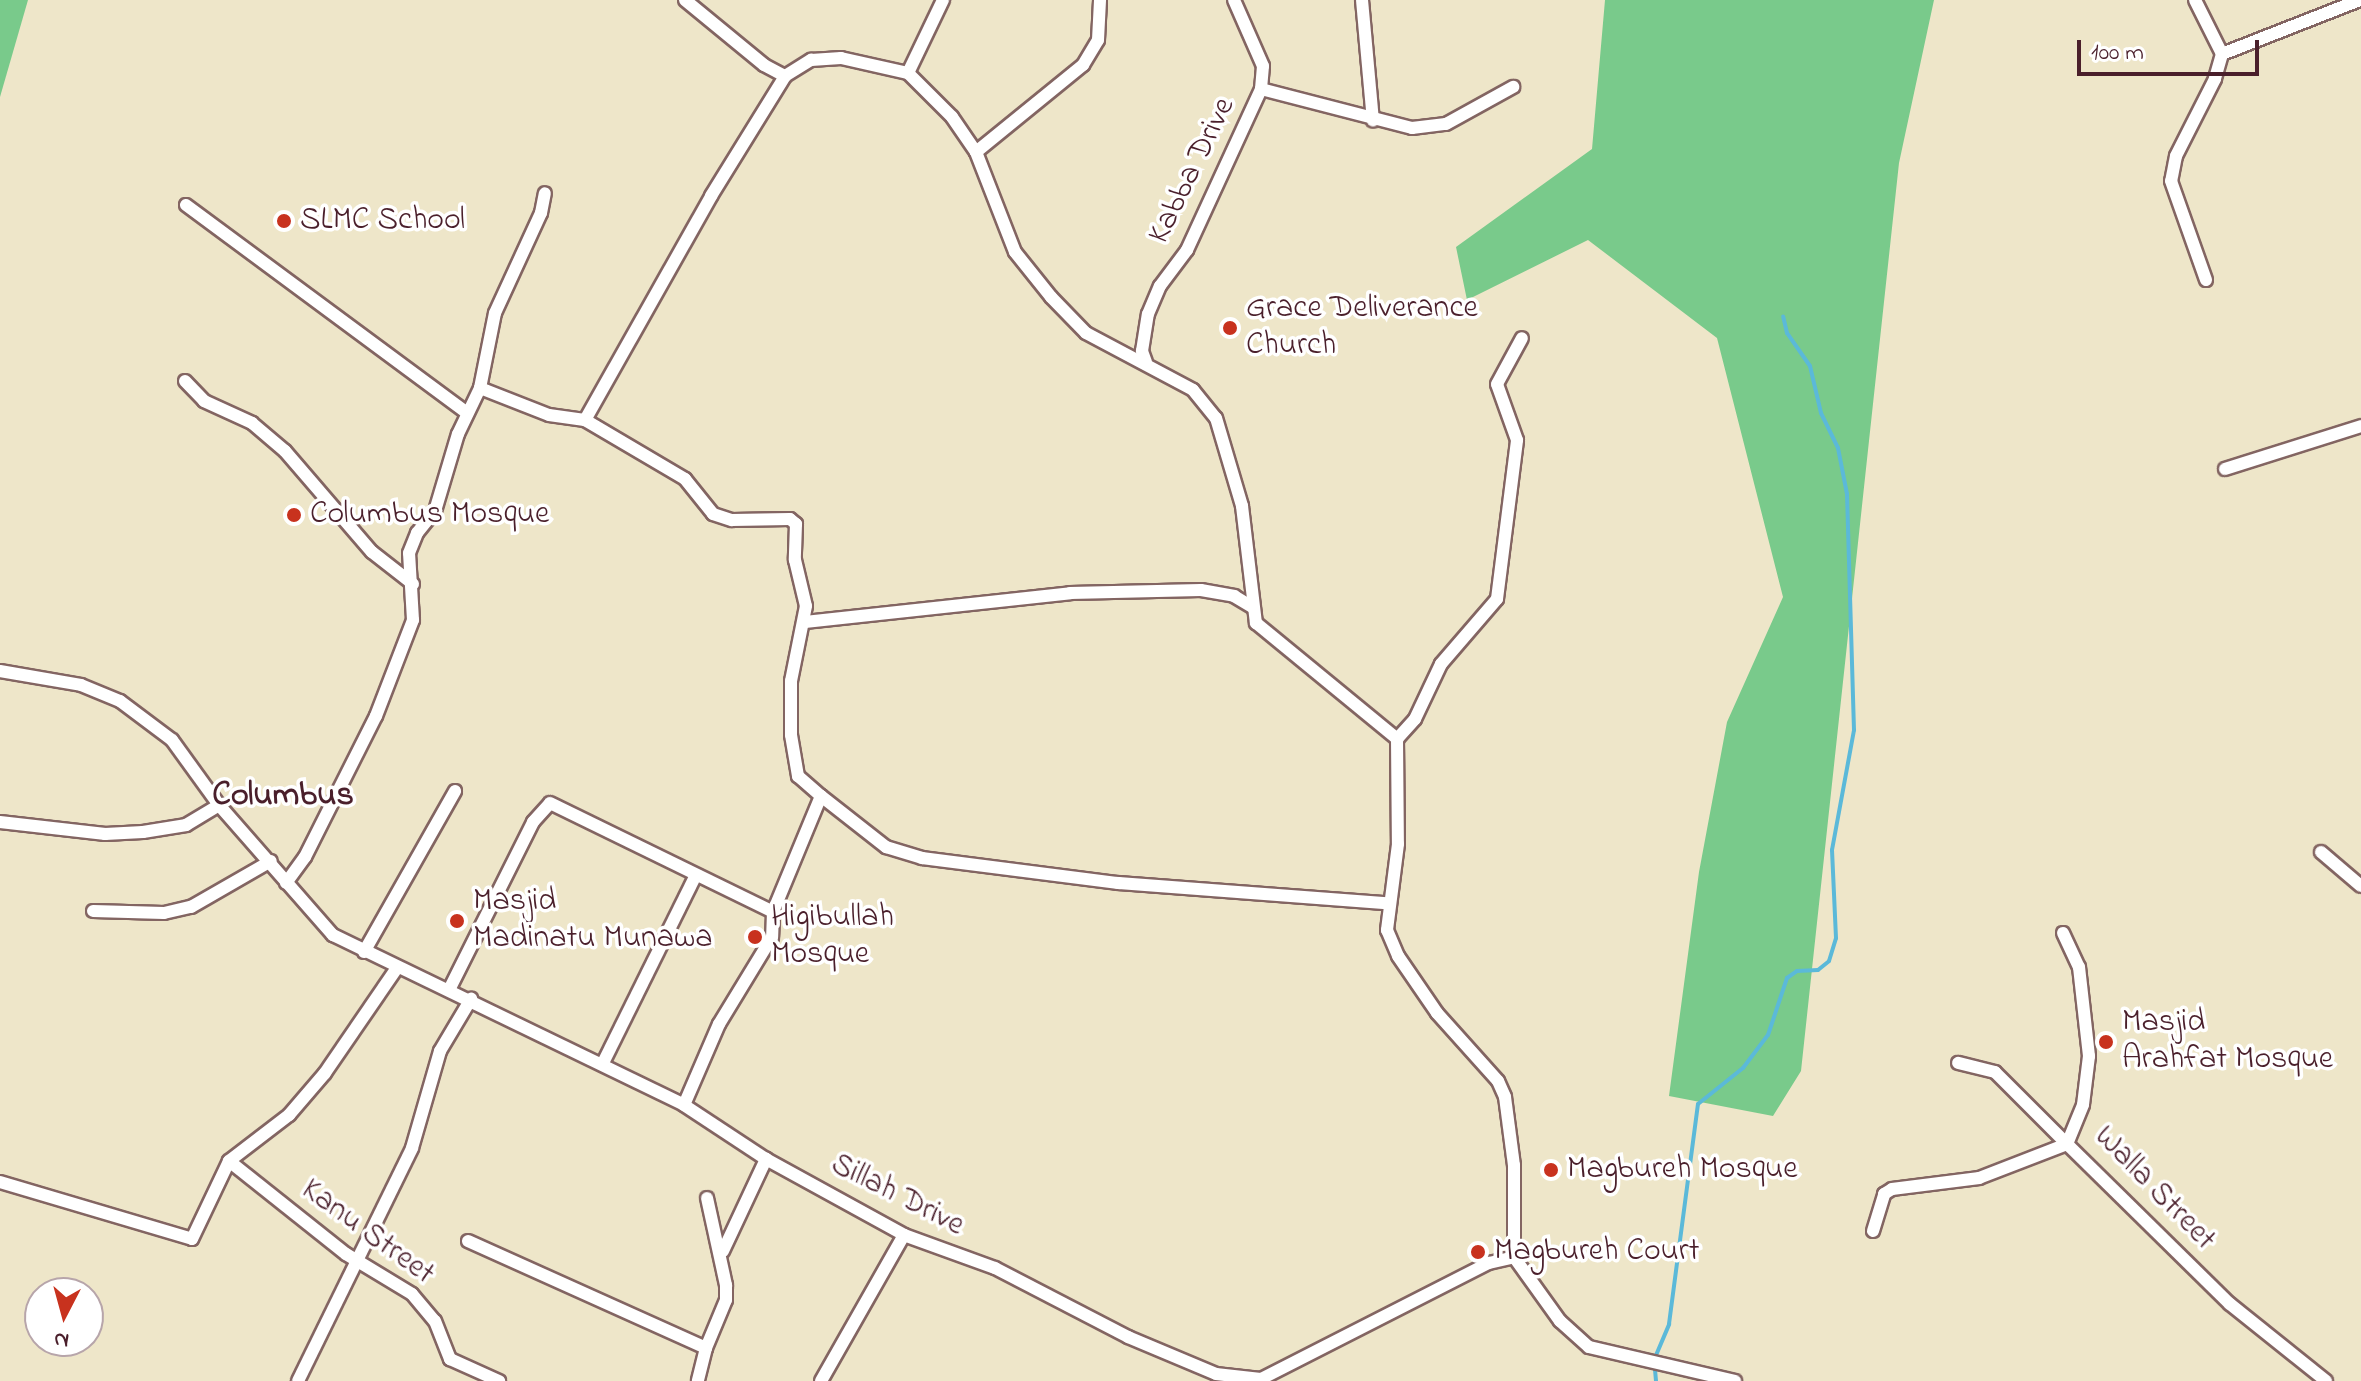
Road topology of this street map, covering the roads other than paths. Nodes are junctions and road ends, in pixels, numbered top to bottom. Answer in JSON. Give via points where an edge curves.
{"nodes":[{"id":1,"x":685,"y":0,"type":"edge"},
{"id":2,"x":943,"y":0,"type":"edge"},
{"id":3,"x":1100,"y":0,"type":"edge"},
{"id":4,"x":1234,"y":0,"type":"edge"},
{"id":5,"x":1362,"y":0,"type":"edge"},
{"id":6,"x":2195,"y":0,"type":"edge"},
{"id":7,"x":2360,"y":0,"type":"edge"},
{"id":8,"x":2222,"y":54,"type":"junction"},
{"id":9,"x":908,"y":73,"type":"junction"},
{"id":10,"x":785,"y":76,"type":"junction"},
{"id":11,"x":1513,"y":87,"type":"dead end"},
{"id":12,"x":1261,"y":89,"type":"junction"},
{"id":13,"x":1373,"y":120,"type":"junction"},
{"id":14,"x":976,"y":152,"type":"junction"},
{"id":15,"x":545,"y":193,"type":"dead end"},
{"id":16,"x":186,"y":205,"type":"dead end"},
{"id":17,"x":2206,"y":280,"type":"dead end"},
{"id":18,"x":1522,"y":338,"type":"dead end"},
{"id":19,"x":1146,"y":362,"type":"junction"},
{"id":20,"x":185,"y":381,"type":"dead end"},
{"id":21,"x":480,"y":388,"type":"junction"},
{"id":22,"x":467,"y":413,"type":"junction"},
{"id":23,"x":585,"y":420,"type":"junction"},
{"id":24,"x":2361,"y":426,"type":"edge"},
{"id":25,"x":2225,"y":469,"type":"dead end"},
{"id":26,"x":413,"y":584,"type":"junction"},
{"id":27,"x":1252,"y":607,"type":"junction"},
{"id":28,"x":805,"y":622,"type":"junction"},
{"id":29,"x":0,"y":671,"type":"edge"},
{"id":30,"x":1397,"y":739,"type":"junction"},
{"id":31,"x":455,"y":791,"type":"dead end"},
{"id":32,"x":821,"y":796,"type":"junction"},
{"id":33,"x":219,"y":805,"type":"junction"},
{"id":34,"x":0,"y":822,"type":"edge"},
{"id":35,"x":2321,"y":852,"type":"dead end"},
{"id":36,"x":271,"y":861,"type":"junction"},
{"id":37,"x":695,"y":877,"type":"junction"},
{"id":38,"x":286,"y":883,"type":"junction"},
{"id":39,"x":2361,"y":886,"type":"edge"},
{"id":40,"x":1387,"y":903,"type":"junction"},
{"id":41,"x":93,"y":911,"type":"dead end"},
{"id":42,"x":773,"y":912,"type":"junction"},
{"id":43,"x":2063,"y":933,"type":"dead end"},
{"id":44,"x":364,"y":952,"type":"junction"},
{"id":45,"x":397,"y":968,"type":"junction"},
{"id":46,"x":450,"y":988,"type":"junction"},
{"id":47,"x":471,"y":999,"type":"junction"},
{"id":48,"x":603,"y":1063,"type":"junction"},
{"id":49,"x":1958,"y":1063,"type":"dead end"},
{"id":50,"x":684,"y":1105,"type":"junction"},
{"id":51,"x":2067,"y":1144,"type":"junction"},
{"id":52,"x":766,"y":1159,"type":"junction"},
{"id":53,"x":229,"y":1161,"type":"junction"},
{"id":54,"x":0,"y":1182,"type":"edge"},
{"id":55,"x":707,"y":1198,"type":"dead end"},
{"id":56,"x":1873,"y":1231,"type":"dead end"},
{"id":57,"x":904,"y":1235,"type":"junction"},
{"id":58,"x":468,"y":1241,"type":"dead end"},
{"id":59,"x":723,"y":1251,"type":"junction"},
{"id":60,"x":1514,"y":1257,"type":"junction"},
{"id":61,"x":358,"y":1259,"type":"junction"},
{"id":62,"x":706,"y":1348,"type":"junction"},
{"id":63,"x":1198,"y":1366,"type":"junction"},
{"id":64,"x":1262,"y":1380,"type":"edge"},
{"id":65,"x":298,"y":1381,"type":"edge"},
{"id":66,"x":499,"y":1381,"type":"edge"},
{"id":67,"x":698,"y":1381,"type":"edge"},
{"id":68,"x":821,"y":1381,"type":"edge"},
{"id":69,"x":1195,"y":1381,"type":"edge"},
{"id":70,"x":1735,"y":1381,"type":"edge"},
{"id":71,"x":2326,"y":1381,"type":"edge"}],
"edges":[{"from":1,"to":10,"type":"street","via":[[754,58]]},
{"from":2,"to":9,"type":"street"},
{"from":3,"to":14,"type":"street","via":[[1098,40],[1083,65]]},
{"from":4,"to":12,"type":"street","name":"Kabba Drive","via":[[1263,66]]},
{"from":5,"to":13,"type":"street"},
{"from":6,"to":8,"type":"street"},
{"from":7,"to":8,"type":"street"},
{"from":8,"to":17,"type":"street","via":[[2176,156],[2171,181]]},
{"from":9,"to":10,"type":"street","via":[[841,58],[811,60]]},
{"from":9,"to":14,"type":"street","via":[[945,108]]},
{"from":10,"to":23,"type":"street"},
{"from":11,"to":13,"type":"street","via":[[1446,124],[1412,128]]},
{"from":12,"to":13,"type":"street"},
{"from":12,"to":19,"type":"street","name":"Kabba Drive","via":[[1187,250],[1160,286],[1148,314],[1142,351]]},
{"from":14,"to":19,"type":"street","via":[[1015,252],[1051,297],[1086,333]]},
{"from":15,"to":21,"type":"street","via":[[495,313]]},
{"from":16,"to":22,"type":"street"},
{"from":18,"to":30,"type":"street","via":[[1497,384],[1517,440],[1497,599],[1441,664],[1415,719]]},
{"from":19,"to":27,"type":"street","via":[[1193,390],[1225,438],[1242,506]]},
{"from":20,"to":26,"type":"street","via":[[204,401],[252,423],[285,451],[372,552]]},
{"from":21,"to":22,"type":"street"},
{"from":21,"to":23,"type":"street","via":[[549,415]]},
{"from":22,"to":26,"type":"street","via":[[435,511],[409,553]]},
{"from":23,"to":28,"type":"street","via":[[685,479],[713,514],[732,520],[774,517],[796,524],[795,560]]},
{"from":24,"to":25,"type":"street"},
{"from":26,"to":38,"type":"street","via":[[413,620],[376,716],[305,857]]},
{"from":27,"to":28,"type":"street","via":[[1234,596],[1201,590],[1070,593]]},
{"from":27,"to":30,"type":"street","via":[[1268,638],[1325,675]]},
{"from":28,"to":32,"type":"street","via":[[794,659],[790,710],[798,776]]},
{"from":29,"to":33,"type":"street","name":"Sillah Drive","via":[[81,685],[120,701],[172,740]]},
{"from":30,"to":40,"type":"street","via":[[1398,844]]},
{"from":31,"to":44,"type":"street"},
{"from":32,"to":40,"type":"street","via":[[886,847],[922,858],[1118,883]]},
{"from":32,"to":42,"type":"street"},
{"from":33,"to":34,"type":"street","via":[[186,825],[143,832],[105,834]]},
{"from":33,"to":36,"type":"street","name":"Sillah Drive"},
{"from":35,"to":39,"type":"street"},
{"from":36,"to":38,"type":"street","name":"Sillah Drive"},
{"from":36,"to":41,"type":"street","via":[[191,907],[164,913]]},
{"from":37,"to":42,"type":"street"},
{"from":37,"to":46,"type":"street","via":[[550,803],[533,822]]},
{"from":37,"to":48,"type":"street"},
{"from":38,"to":44,"type":"street","name":"Sillah Drive","via":[[333,935]]},
{"from":40,"to":60,"type":"street","via":[[1387,930],[1398,956],[1437,1013],[1498,1081],[1505,1097],[1514,1165]]},
{"from":42,"to":50,"type":"street","via":[[766,949],[719,1024]]},
{"from":43,"to":51,"type":"street","name":"Walla Street","via":[[2082,984],[2089,1056],[2083,1105]]},
{"from":44,"to":45,"type":"street","name":"Sillah Drive"},
{"from":45,"to":46,"type":"street","name":"Sillah Drive"},
{"from":45,"to":53,"type":"street","via":[[325,1073],[289,1115]]},
{"from":46,"to":47,"type":"street","name":"Sillah Drive"},
{"from":47,"to":48,"type":"street","name":"Sillah Drive"},
{"from":47,"to":61,"type":"street","via":[[440,1051],[412,1148]]},
{"from":48,"to":50,"type":"street","name":"Sillah Drive"},
{"from":49,"to":51,"type":"street","via":[[1995,1072]]},
{"from":50,"to":52,"type":"street","name":"Sillah Drive"},
{"from":51,"to":56,"type":"street","via":[[1979,1178],[1892,1189],[1884,1194]]},
{"from":51,"to":71,"type":"street","name":"Walla Street","via":[[2230,1304]]},
{"from":52,"to":57,"type":"street","name":"Sillah Drive"},
{"from":52,"to":59,"type":"street"},
{"from":53,"to":54,"type":"street","via":[[192,1239]]},
{"from":53,"to":61,"type":"street","name":"Kanu Street"},
{"from":55,"to":59,"type":"street","via":[[709,1219]]},
{"from":57,"to":63,"type":"street","name":"Sillah Drive","via":[[995,1268],[1128,1337]]},
{"from":57,"to":68,"type":"street"},
{"from":58,"to":62,"type":"street"},
{"from":59,"to":62,"type":"street","via":[[726,1300]]},
{"from":60,"to":64,"type":"street","name":"Sillah Drive","via":[[1489,1263]]},
{"from":60,"to":70,"type":"street","via":[[1580,1341]]},
{"from":61,"to":65,"type":"street"},
{"from":61,"to":66,"type":"street","name":"Kanu Street","via":[[425,1307],[450,1359]]},
{"from":62,"to":67,"type":"street"},
{"from":63,"to":64,"type":"street","name":"Sillah Drive"},
{"from":63,"to":69,"type":"street"}]}
